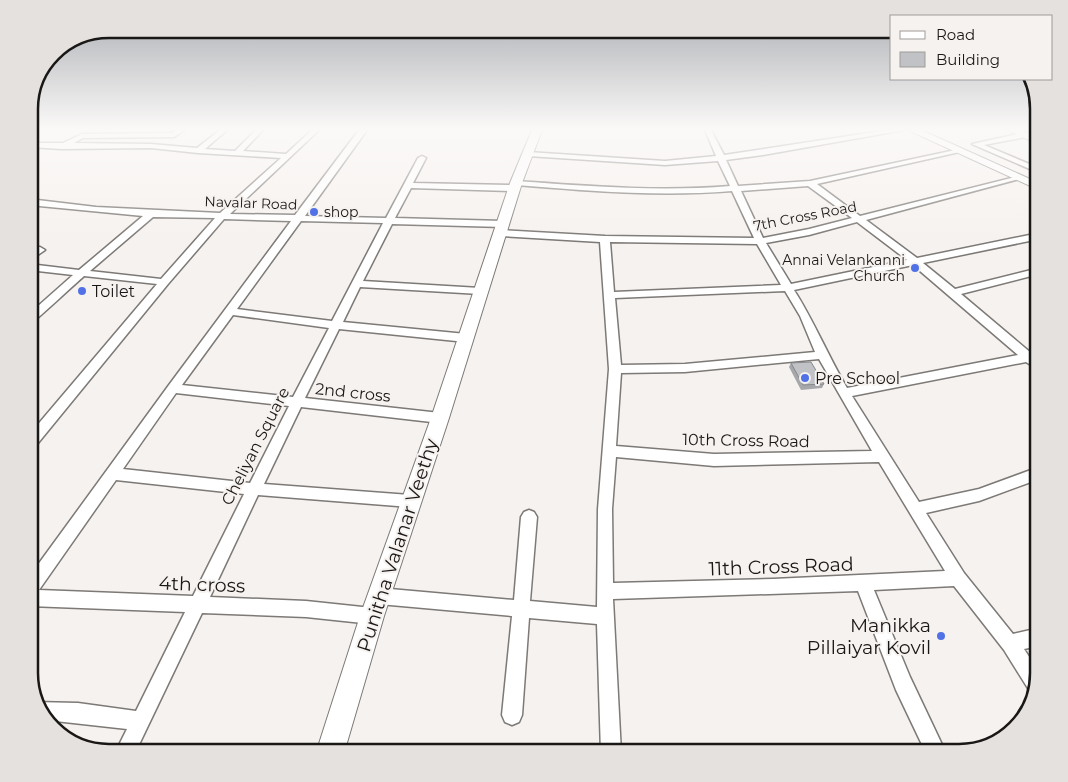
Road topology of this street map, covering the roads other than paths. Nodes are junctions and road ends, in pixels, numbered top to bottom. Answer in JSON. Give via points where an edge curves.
{"nodes":[{"id":1,"x":276,"y":166,"type":"edge"},
{"id":2,"x":336,"y":166,"type":"edge"},
{"id":3,"x":417,"y":166,"type":"edge"},
{"id":4,"x":523,"y":166,"type":"edge"},
{"id":5,"x":725,"y":166,"type":"edge"},
{"id":6,"x":887,"y":166,"type":"edge"},
{"id":7,"x":994,"y":166,"type":"edge"},
{"id":8,"x":1019,"y":178,"type":"junction"},
{"id":9,"x":810,"y":183,"type":"junction"},
{"id":10,"x":1030,"y":183,"type":"edge"},
{"id":11,"x":407,"y":185,"type":"junction"},
{"id":12,"x":515,"y":186,"type":"junction"},
{"id":13,"x":736,"y":188,"type":"junction"},
{"id":14,"x":38,"y":203,"type":"edge"},
{"id":15,"x":151,"y":214,"type":"junction"},
{"id":16,"x":222,"y":216,"type":"junction"},
{"id":17,"x":297,"y":219,"type":"junction"},
{"id":18,"x":859,"y":220,"type":"junction"},
{"id":19,"x":387,"y":222,"type":"junction"},
{"id":20,"x":502,"y":228,"type":"junction"},
{"id":21,"x":1030,"y":238,"type":"edge"},
{"id":22,"x":605,"y":239,"type":"junction"},
{"id":23,"x":760,"y":241,"type":"junction"},
{"id":24,"x":917,"y":263,"type":"junction"},
{"id":25,"x":38,"y":268,"type":"edge"},
{"id":26,"x":82,"y":274,"type":"junction"},
{"id":27,"x":1030,"y":274,"type":"edge"},
{"id":28,"x":164,"y":282,"type":"junction"},
{"id":29,"x":356,"y":284,"type":"junction"},
{"id":30,"x":787,"y":288,"type":"junction"},
{"id":31,"x":480,"y":290,"type":"junction"},
{"id":32,"x":953,"y":293,"type":"junction"},
{"id":33,"x":609,"y":295,"type":"junction"},
{"id":34,"x":38,"y":311,"type":"edge"},
{"id":35,"x":230,"y":311,"type":"junction"},
{"id":36,"x":337,"y":325,"type":"junction"},
{"id":37,"x":466,"y":338,"type":"junction"},
{"id":38,"x":1030,"y":353,"type":"edge"},
{"id":39,"x":822,"y":355,"type":"junction"},
{"id":40,"x":1030,"y":356,"type":"edge"},
{"id":41,"x":615,"y":370,"type":"junction"},
{"id":42,"x":173,"y":388,"type":"junction"},
{"id":43,"x":844,"y":393,"type":"junction"},
{"id":44,"x":296,"y":403,"type":"junction"},
{"id":45,"x":440,"y":418,"type":"junction"},
{"id":46,"x":38,"y":433,"type":"edge"},
{"id":47,"x":608,"y":451,"type":"junction"},
{"id":48,"x":882,"y":456,"type":"junction"},
{"id":49,"x":113,"y":474,"type":"junction"},
{"id":50,"x":1030,"y":476,"type":"edge"},
{"id":51,"x":253,"y":489,"type":"junction"},
{"id":52,"x":410,"y":501,"type":"junction"},
{"id":53,"x":914,"y":509,"type":"junction"},
{"id":54,"x":529,"y":517,"type":"dead end"},
{"id":55,"x":958,"y":578,"type":"junction"},
{"id":56,"x":38,"y":579,"type":"edge"},
{"id":57,"x":863,"y":582,"type":"junction"},
{"id":58,"x":605,"y":591,"type":"junction"},
{"id":59,"x":38,"y":598,"type":"edge"},
{"id":60,"x":197,"y":605,"type":"junction"},
{"id":61,"x":376,"y":606,"type":"junction"},
{"id":62,"x":522,"y":608,"type":"junction"},
{"id":63,"x":606,"y":616,"type":"junction"},
{"id":64,"x":1030,"y":639,"type":"edge"},
{"id":65,"x":1010,"y":644,"type":"junction"},
{"id":66,"x":1030,"y":674,"type":"edge"},
{"id":67,"x":48,"y":711,"type":"edge"},
{"id":68,"x":512,"y":715,"type":"dead end"},
{"id":69,"x":141,"y":721,"type":"junction"},
{"id":70,"x":130,"y":744,"type":"edge"},
{"id":71,"x":333,"y":744,"type":"edge"},
{"id":72,"x":611,"y":744,"type":"edge"},
{"id":73,"x":932,"y":744,"type":"edge"}],
"edges":[{"from":1,"to":16,"type":"street"},
{"from":2,"to":17,"type":"street"},
{"from":3,"to":11,"type":"street","name":"Cheliyan Square"},
{"from":4,"to":12,"type":"street","name":"Punitha Valanar Veethy"},
{"from":5,"to":13,"type":"street"},
{"from":6,"to":9,"type":"street"},
{"from":7,"to":8,"type":"street"},
{"from":8,"to":10,"type":"street"},
{"from":8,"to":18,"type":"street","name":"7th Cross Road"},
{"from":9,"to":13,"type":"street"},
{"from":9,"to":18,"type":"street"},
{"from":11,"to":12,"type":"street"},
{"from":11,"to":19,"type":"street","name":"Cheliyan Square"},
{"from":12,"to":13,"type":"street","via":[[701,191]]},
{"from":12,"to":20,"type":"street","name":"Punitha Valanar Veethy"},
{"from":13,"to":23,"type":"street"},
{"from":14,"to":15,"type":"street","name":"Navalar Road"},
{"from":15,"to":16,"type":"street","name":"Navalar Road"},
{"from":15,"to":26,"type":"street"},
{"from":16,"to":17,"type":"street","name":"Navalar Road"},
{"from":16,"to":28,"type":"street"},
{"from":17,"to":19,"type":"street","name":"Navalar Road"},
{"from":17,"to":35,"type":"street"},
{"from":18,"to":23,"type":"street","name":"7th Cross Road"},
{"from":18,"to":24,"type":"street"},
{"from":19,"to":20,"type":"street","name":"Navalar Road","via":[[454,221]]},
{"from":19,"to":29,"type":"street","name":"Cheliyan Square"},
{"from":20,"to":22,"type":"street","name":"7th Cross Road"},
{"from":20,"to":31,"type":"street","name":"Punitha Valanar Veethy"},
{"from":21,"to":24,"type":"street"},
{"from":22,"to":23,"type":"street","name":"7th Cross Road"},
{"from":22,"to":33,"type":"street"},
{"from":23,"to":30,"type":"street"},
{"from":24,"to":30,"type":"street"},
{"from":24,"to":32,"type":"street"},
{"from":25,"to":26,"type":"street"},
{"from":26,"to":28,"type":"street"},
{"from":26,"to":34,"type":"street"},
{"from":27,"to":32,"type":"street"},
{"from":28,"to":46,"type":"street"},
{"from":29,"to":31,"type":"street"},
{"from":29,"to":36,"type":"street","name":"Cheliyan Square"},
{"from":30,"to":33,"type":"street"},
{"from":30,"to":39,"type":"street","via":[[805,316]]},
{"from":31,"to":37,"type":"street","name":"Punitha Valanar Veethy"},
{"from":32,"to":38,"type":"street"},
{"from":33,"to":41,"type":"street"},
{"from":35,"to":36,"type":"street"},
{"from":35,"to":42,"type":"street"},
{"from":36,"to":37,"type":"street"},
{"from":36,"to":44,"type":"street","name":"Cheliyan Square"},
{"from":37,"to":45,"type":"street","name":"Punitha Valanar Veethy"},
{"from":39,"to":41,"type":"street","via":[[693,367]]},
{"from":39,"to":43,"type":"street"},
{"from":40,"to":43,"type":"street"},
{"from":41,"to":47,"type":"street"},
{"from":42,"to":44,"type":"street","name":"2nd cross"},
{"from":42,"to":49,"type":"street"},
{"from":43,"to":48,"type":"street"},
{"from":44,"to":45,"type":"street","name":"2nd cross"},
{"from":44,"to":51,"type":"street","name":"Cheliyan Square"},
{"from":45,"to":52,"type":"street","name":"Punitha Valanar Veethy"},
{"from":47,"to":48,"type":"street","name":"10th Cross Road","via":[[714,460]]},
{"from":47,"to":58,"type":"street"},
{"from":48,"to":53,"type":"street"},
{"from":49,"to":51,"type":"street"},
{"from":49,"to":56,"type":"street"},
{"from":50,"to":53,"type":"street","via":[[979,495]]},
{"from":51,"to":52,"type":"street"},
{"from":51,"to":60,"type":"street","name":"Cheliyan Square"},
{"from":52,"to":61,"type":"street","name":"Punitha Valanar Veethy"},
{"from":53,"to":55,"type":"street"},
{"from":54,"to":62,"type":"street"},
{"from":55,"to":57,"type":"street","name":"11th Cross Road"},
{"from":55,"to":65,"type":"street"},
{"from":57,"to":58,"type":"street","name":"11th Cross Road"},
{"from":57,"to":73,"type":"street","via":[[903,683]]},
{"from":58,"to":63,"type":"street"},
{"from":59,"to":60,"type":"street","name":"4th cross"},
{"from":60,"to":61,"type":"street","name":"4th cross","via":[[306,609]]},
{"from":60,"to":69,"type":"street","name":"Cheliyan Square"},
{"from":61,"to":62,"type":"street","name":"4th cross"},
{"from":61,"to":71,"type":"street","name":"Punitha Valanar Veethy"},
{"from":62,"to":63,"type":"street","name":"4th cross"},
{"from":62,"to":68,"type":"street"},
{"from":63,"to":72,"type":"street"},
{"from":64,"to":65,"type":"street"},
{"from":65,"to":66,"type":"street"},
{"from":67,"to":69,"type":"street"},
{"from":69,"to":70,"type":"street","name":"Cheliyan Square"}]}
